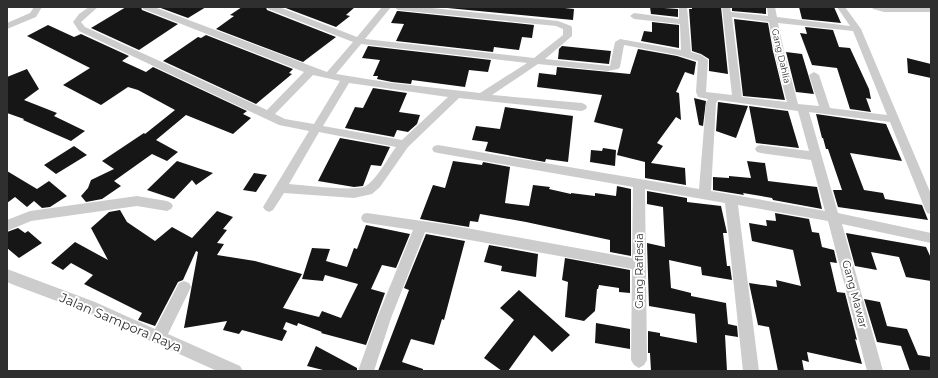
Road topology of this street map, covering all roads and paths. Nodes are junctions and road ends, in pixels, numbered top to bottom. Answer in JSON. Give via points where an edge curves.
{"nodes":[{"id":1,"x":38,"y":7,"type":"edge"},
{"id":2,"x":94,"y":7,"type":"edge"},
{"id":3,"x":146,"y":7,"type":"edge"},
{"id":4,"x":271,"y":7,"type":"edge"},
{"id":5,"x":387,"y":7,"type":"edge"},
{"id":6,"x":398,"y":7,"type":"edge"},
{"id":7,"x":683,"y":7,"type":"edge"},
{"id":8,"x":771,"y":7,"type":"edge"},
{"id":9,"x":841,"y":7,"type":"edge"},
{"id":10,"x":876,"y":7,"type":"edge"},
{"id":11,"x":931,"y":9,"type":"edge"},
{"id":12,"x":727,"y":10,"type":"edge"},
{"id":13,"x":634,"y":16,"type":"dead end"},
{"id":14,"x":774,"y":20,"type":"junction"},
{"id":15,"x":683,"y":22,"type":"junction"},
{"id":16,"x":7,"y":26,"type":"edge"},
{"id":17,"x":856,"y":29,"type":"junction"},
{"id":18,"x":359,"y":40,"type":"junction"},
{"id":19,"x":686,"y":53,"type":"junction"},
{"id":20,"x":536,"y":62,"type":"junction"},
{"id":21,"x":311,"y":71,"type":"junction"},
{"id":22,"x":814,"y":75,"type":"dead end"},
{"id":23,"x":329,"y":76,"type":"junction"},
{"id":24,"x":346,"y":79,"type":"junction"},
{"id":25,"x":456,"y":95,"type":"junction"},
{"id":26,"x":483,"y":96,"type":"junction"},
{"id":27,"x":716,"y":97,"type":"junction"},
{"id":28,"x":737,"y":98,"type":"junction"},
{"id":29,"x":798,"y":106,"type":"junction"},
{"id":30,"x":582,"y":107,"type":"dead end"},
{"id":31,"x":826,"y":110,"type":"junction"},
{"id":32,"x":268,"y":116,"type":"junction"},
{"id":33,"x":893,"y":119,"type":"junction"},
{"id":34,"x":316,"y":129,"type":"junction"},
{"id":35,"x":404,"y":144,"type":"junction"},
{"id":36,"x":761,"y":149,"type":"dead end"},
{"id":37,"x":438,"y":150,"type":"dead end"},
{"id":38,"x":816,"y":156,"type":"junction"},
{"id":39,"x":639,"y":183,"type":"junction"},
{"id":40,"x":280,"y":188,"type":"junction"},
{"id":41,"x":705,"y":195,"type":"junction"},
{"id":42,"x":731,"y":199,"type":"junction"},
{"id":43,"x":167,"y":206,"type":"dead end"},
{"id":44,"x":268,"y":208,"type":"dead end"},
{"id":45,"x":931,"y":209,"type":"edge"},
{"id":46,"x":833,"y":217,"type":"junction"},
{"id":47,"x":367,"y":218,"type":"dead end"},
{"id":48,"x":7,"y":226,"type":"edge"},
{"id":49,"x":421,"y":226,"type":"junction"},
{"id":50,"x":931,"y":238,"type":"edge"},
{"id":51,"x":640,"y":265,"type":"junction"},
{"id":52,"x":7,"y":275,"type":"edge"},
{"id":53,"x":184,"y":287,"type":"dead end"},
{"id":54,"x":159,"y":336,"type":"junction"},
{"id":55,"x":638,"y":360,"type":"dead end"},
{"id":56,"x":234,"y":371,"type":"edge"},
{"id":57,"x":366,"y":371,"type":"edge"},
{"id":58,"x":750,"y":371,"type":"edge"},
{"id":59,"x":875,"y":371,"type":"edge"}],
"edges":[{"from":1,"to":16,"type":"street","via":[[33,15]]},
{"from":2,"to":32,"type":"street","via":[[77,22],[82,29]]},
{"from":3,"to":21,"type":"street"},
{"from":4,"to":18,"type":"street"},
{"from":5,"to":18,"type":"street"},
{"from":6,"to":20,"type":"street","via":[[558,24],[568,28],[568,36]]},
{"from":7,"to":15,"type":"street"},
{"from":8,"to":14,"type":"street","name":"Gang Dahlia"},
{"from":9,"to":17,"type":"street"},
{"from":10,"to":11,"type":"street"},
{"from":12,"to":14,"type":"street"},
{"from":12,"to":28,"type":"street"},
{"from":13,"to":15,"type":"street"},
{"from":14,"to":17,"type":"street"},
{"from":14,"to":29,"type":"street","name":"Gang Dahlia","via":[[779,50]]},
{"from":15,"to":19,"type":"street"},
{"from":17,"to":33,"type":"street"},
{"from":18,"to":20,"type":"street"},
{"from":18,"to":23,"type":"street"},
{"from":19,"to":20,"type":"street","via":[[620,42],[612,67]]},
{"from":19,"to":27,"type":"street","via":[[703,60],[701,94]]},
{"from":20,"to":26,"type":"street"},
{"from":21,"to":23,"type":"street"},
{"from":21,"to":32,"type":"street"},
{"from":22,"to":31,"type":"street"},
{"from":23,"to":24,"type":"street"},
{"from":24,"to":25,"type":"street"},
{"from":24,"to":34,"type":"street"},
{"from":25,"to":26,"type":"street"},
{"from":25,"to":35,"type":"street"},
{"from":26,"to":30,"type":"street"},
{"from":27,"to":28,"type":"street"},
{"from":27,"to":41,"type":"street","via":[[711,104]]},
{"from":28,"to":29,"type":"street"},
{"from":29,"to":31,"type":"street"},
{"from":29,"to":38,"type":"street","name":"Gang Dahlia"},
{"from":31,"to":33,"type":"street"},
{"from":32,"to":34,"type":"street"},
{"from":33,"to":45,"type":"street"},
{"from":34,"to":35,"type":"street"},
{"from":34,"to":40,"type":"street"},
{"from":35,"to":40,"type":"street","via":[[376,184],[368,191],[354,193]]},
{"from":36,"to":38,"type":"street"},
{"from":37,"to":39,"type":"street"},
{"from":38,"to":46,"type":"street","name":"Gang Mawar"},
{"from":39,"to":41,"type":"street"},
{"from":39,"to":51,"type":"street","name":"Gang Raflesia"},
{"from":40,"to":44,"type":"street"},
{"from":41,"to":42,"type":"street"},
{"from":42,"to":46,"type":"street"},
{"from":42,"to":58,"type":"street"},
{"from":43,"to":48,"type":"street","via":[[149,202],[130,202],[30,216]]},
{"from":46,"to":50,"type":"street"},
{"from":46,"to":59,"type":"street","name":"Gang Mawar"},
{"from":47,"to":49,"type":"street"},
{"from":49,"to":51,"type":"street"},
{"from":49,"to":57,"type":"street"},
{"from":51,"to":55,"type":"street","name":"Gang Raflesia"},
{"from":52,"to":54,"type":"street","name":"Jalan Sampora Raya"},
{"from":53,"to":54,"type":"street"},
{"from":54,"to":56,"type":"street","name":"Jalan Sampora Raya"}]}
